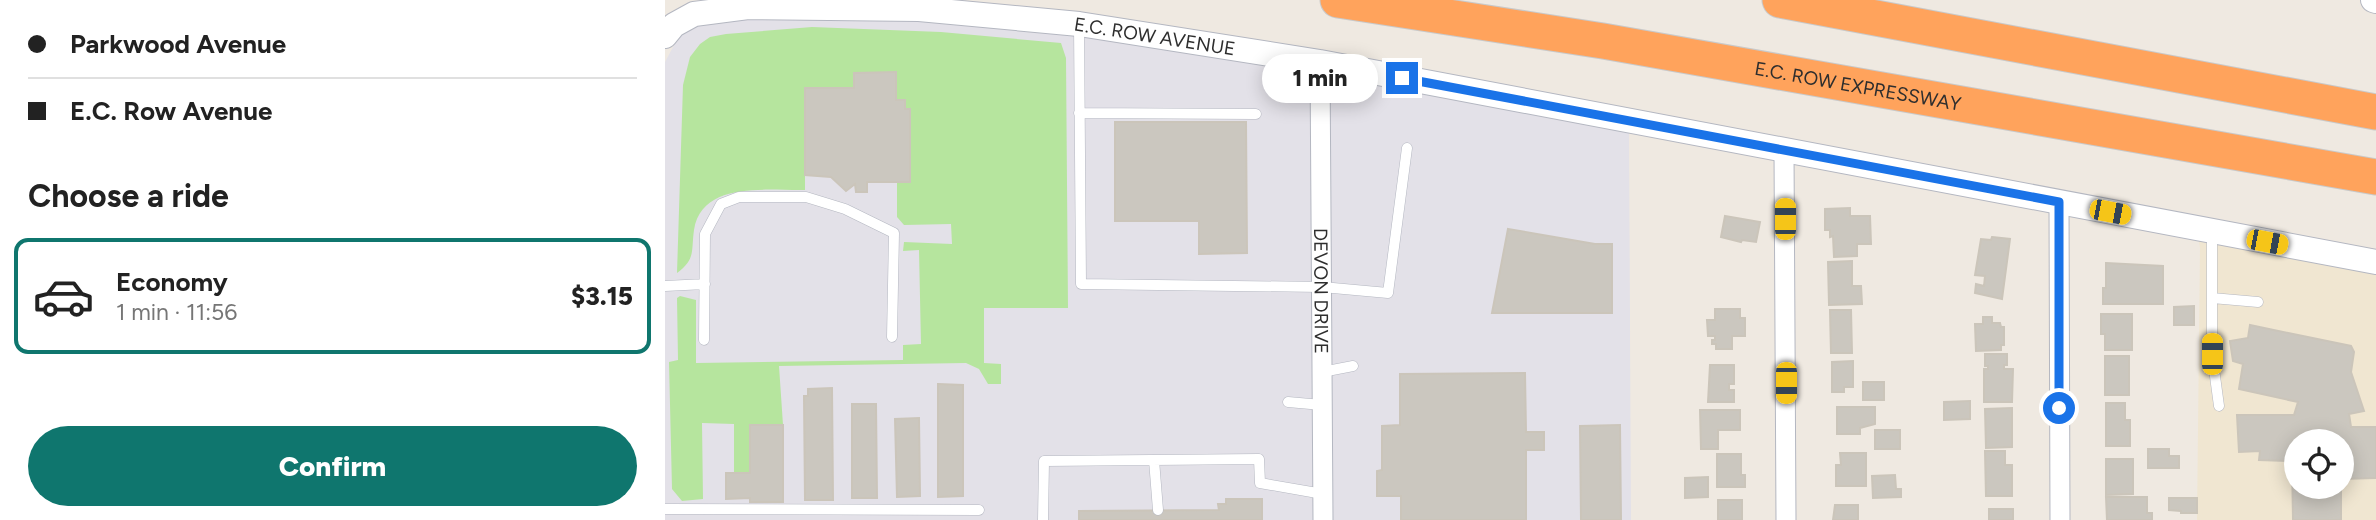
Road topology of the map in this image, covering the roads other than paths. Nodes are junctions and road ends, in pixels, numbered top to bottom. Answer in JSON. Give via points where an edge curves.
{"nodes":[{"id":1,"x":1338,"y":0,"type":"edge"},
{"id":2,"x":1780,"y":0,"type":"edge"},
{"id":3,"x":1079,"y":24,"type":"junction"},
{"id":4,"x":669,"y":30,"type":"edge"},
{"id":5,"x":1320,"y":62,"type":"junction"},
{"id":6,"x":2376,"y":112,"type":"edge"},
{"id":7,"x":1079,"y":113,"type":"junction"},
{"id":8,"x":1256,"y":114,"type":"dead end"},
{"id":9,"x":1407,"y":148,"type":"dead end"},
{"id":10,"x":1784,"y":150,"type":"junction"},
{"id":11,"x":2376,"y":177,"type":"edge"},
{"id":12,"x":2059,"y":202,"type":"junction"},
{"id":13,"x":2212,"y":231,"type":"junction"},
{"id":14,"x":2376,"y":262,"type":"edge"},
{"id":15,"x":705,"y":284,"type":"junction"},
{"id":16,"x":665,"y":286,"type":"edge"},
{"id":17,"x":1322,"y":287,"type":"junction"},
{"id":18,"x":2212,"y":298,"type":"junction"},
{"id":19,"x":2258,"y":302,"type":"dead end"},
{"id":20,"x":892,"y":337,"type":"dead end"},
{"id":21,"x":704,"y":340,"type":"dead end"},
{"id":22,"x":1353,"y":366,"type":"dead end"},
{"id":23,"x":1322,"y":372,"type":"junction"},
{"id":24,"x":1288,"y":402,"type":"dead end"},
{"id":25,"x":1322,"y":405,"type":"junction"},
{"id":26,"x":2219,"y":406,"type":"dead end"},
{"id":27,"x":1154,"y":460,"type":"junction"},
{"id":28,"x":1323,"y":494,"type":"junction"},
{"id":29,"x":665,"y":509,"type":"edge"},
{"id":30,"x":979,"y":510,"type":"dead end"},
{"id":31,"x":1158,"y":510,"type":"dead end"},
{"id":32,"x":1043,"y":520,"type":"edge"},
{"id":33,"x":1323,"y":520,"type":"edge"},
{"id":34,"x":1786,"y":520,"type":"edge"},
{"id":35,"x":2060,"y":520,"type":"edge"}],
"edges":[{"from":1,"to":11,"type":"highway","name":"E.C. ROW EXPRESSWAY","via":[[1602,41]]},
{"from":2,"to":6,"type":"highway"},
{"from":3,"to":4,"type":"street","name":"E.C. ROW AVENUE","via":[[919,9],[748,7],[694,14]]},
{"from":3,"to":5,"type":"street","name":"E.C. ROW AVENUE"},
{"from":3,"to":7,"type":"lane"},
{"from":5,"to":10,"type":"street","name":"E.C. ROW AVENUE"},
{"from":5,"to":17,"type":"street","name":"DEVON DRIVE"},
{"from":7,"to":8,"type":"lane"},
{"from":7,"to":17,"type":"lane","via":[[1081,284]]},
{"from":9,"to":17,"type":"lane","via":[[1388,293]]},
{"from":10,"to":12,"type":"street","name":"E.C. ROW AVENUE"},
{"from":10,"to":34,"type":"street"},
{"from":12,"to":13,"type":"street","name":"E.C. ROW AVENUE"},
{"from":12,"to":35,"type":"street"},
{"from":13,"to":14,"type":"street","name":"E.C. ROW AVENUE"},
{"from":13,"to":18,"type":"lane"},
{"from":15,"to":16,"type":"lane"},
{"from":15,"to":20,"type":"lane","via":[[705,234],[721,204],[739,197],[806,197],[845,209],[894,233]]},
{"from":15,"to":21,"type":"lane"},
{"from":17,"to":23,"type":"street","name":"DEVON DRIVE"},
{"from":18,"to":19,"type":"lane"},
{"from":18,"to":26,"type":"lane","via":[[2212,354]]},
{"from":22,"to":23,"type":"lane"},
{"from":23,"to":25,"type":"street","name":"DEVON DRIVE"},
{"from":24,"to":25,"type":"lane"},
{"from":25,"to":28,"type":"street","name":"DEVON DRIVE"},
{"from":27,"to":28,"type":"lane","via":[[1259,459],[1260,483]]},
{"from":27,"to":31,"type":"lane"},
{"from":27,"to":32,"type":"lane","via":[[1044,461]]},
{"from":28,"to":33,"type":"street","name":"DEVON DRIVE"},
{"from":29,"to":30,"type":"lane"}]}
